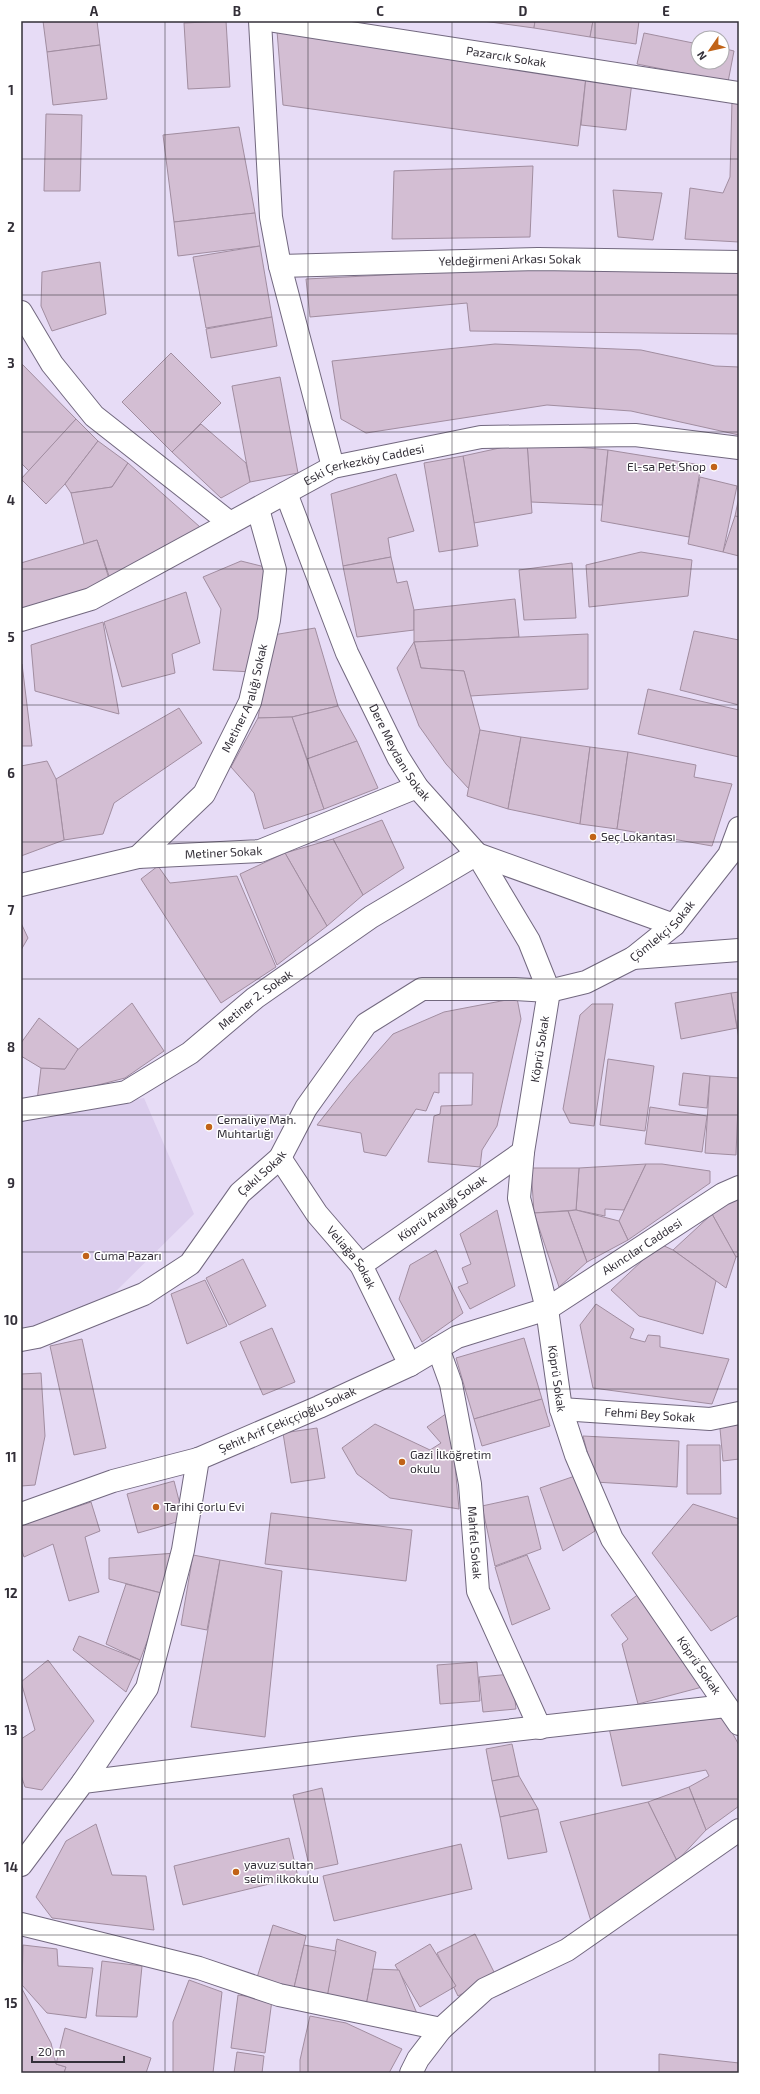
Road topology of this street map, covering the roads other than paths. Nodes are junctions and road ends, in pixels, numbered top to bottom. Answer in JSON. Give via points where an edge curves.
{"nodes":[{"id":1,"x":260,"y":21,"type":"edge"},
{"id":2,"x":274,"y":21,"type":"edge"},
{"id":3,"x":739,"y":93,"type":"edge"},
{"id":4,"x":739,"y":262,"type":"edge"},
{"id":5,"x":280,"y":266,"type":"junction"},
{"id":6,"x":21,"y":312,"type":"edge"},
{"id":7,"x":739,"y":448,"type":"edge"},
{"id":8,"x":333,"y":467,"type":"junction"},
{"id":9,"x":286,"y":493,"type":"junction"},
{"id":10,"x":258,"y":509,"type":"junction"},
{"id":11,"x":230,"y":524,"type":"junction"},
{"id":12,"x":21,"y":620,"type":"edge"},
{"id":13,"x":417,"y":787,"type":"junction"},
{"id":14,"x":739,"y":828,"type":"edge"},
{"id":15,"x":477,"y":854,"type":"junction"},
{"id":16,"x":138,"y":858,"type":"junction"},
{"id":17,"x":21,"y":885,"type":"edge"},
{"id":18,"x":674,"y":925,"type":"junction"},
{"id":19,"x":739,"y":950,"type":"edge"},
{"id":20,"x":633,"y":958,"type":"junction"},
{"id":21,"x":549,"y":991,"type":"junction"},
{"id":22,"x":21,"y":1110,"type":"edge"},
{"id":23,"x":523,"y":1152,"type":"junction"},
{"id":24,"x":280,"y":1158,"type":"junction"},
{"id":25,"x":739,"y":1187,"type":"edge"},
{"id":26,"x":361,"y":1265,"type":"junction"},
{"id":27,"x":547,"y":1309,"type":"junction"},
{"id":28,"x":21,"y":1340,"type":"edge"},
{"id":29,"x":438,"y":1348,"type":"junction"},
{"id":30,"x":410,"y":1365,"type":"junction"},
{"id":31,"x":561,"y":1408,"type":"junction"},
{"id":32,"x":739,"y":1413,"type":"edge"},
{"id":33,"x":198,"y":1459,"type":"junction"},
{"id":34,"x":21,"y":1514,"type":"edge"},
{"id":35,"x":726,"y":1706,"type":"junction"},
{"id":36,"x":739,"y":1724,"type":"edge"},
{"id":37,"x":540,"y":1728,"type":"junction"},
{"id":38,"x":83,"y":1782,"type":"junction"},
{"id":39,"x":739,"y":1830,"type":"edge"},
{"id":40,"x":21,"y":1865,"type":"edge"},
{"id":41,"x":21,"y":1924,"type":"edge"},
{"id":42,"x":441,"y":2029,"type":"junction"},
{"id":43,"x":412,"y":2073,"type":"edge"}],
"edges":[{"from":1,"to":5,"type":"street","via":[[271,217]]},
{"from":2,"to":3,"type":"street","name":"Pazarcık Sokak"},
{"from":4,"to":5,"type":"street","name":"Yeldeğirmeni Arkası Sokak","via":[[538,259]]},
{"from":5,"to":8,"type":"street"},
{"from":6,"to":11,"type":"street","via":[[52,364],[94,416]]},
{"from":7,"to":8,"type":"street","name":"Eski Çerkezköy Caddesi","via":[[635,435],[481,437]]},
{"from":8,"to":9,"type":"street","name":"Eski Çerkezköy Caddesi"},
{"from":9,"to":10,"type":"street","name":"Eski Çerkezköy Caddesi"},
{"from":9,"to":13,"type":"street","name":"Dere Meydanı Sokak","via":[[347,653],[398,757]]},
{"from":10,"to":11,"type":"street","name":"Eski Çerkezköy Caddesi"},
{"from":10,"to":16,"type":"street","name":"Metiner Aralığı Sokak","via":[[275,570],[269,620],[250,702],[204,794]]},
{"from":11,"to":12,"type":"street","name":"Eski Çerkezköy Caddesi","via":[[91,599]]},
{"from":13,"to":15,"type":"street","name":"Dere Meydanı Sokak"},
{"from":13,"to":16,"type":"street","name":"Metiner Sokak","via":[[260,851]]},
{"from":14,"to":18,"type":"street","name":"Çömlekçi Sokak","via":[[729,855]]},
{"from":15,"to":18,"type":"street"},
{"from":15,"to":21,"type":"street","name":"Dere Meydanı Sokak","via":[[529,941]]},
{"from":15,"to":22,"type":"street","name":"Metiner 2. Sokak","via":[[371,917],[255,998],[190,1053],[126,1092]]},
{"from":16,"to":17,"type":"street","name":"Metiner Sokak"},
{"from":18,"to":20,"type":"street","name":"Çömlekçi Sokak"},
{"from":19,"to":20,"type":"street"},
{"from":20,"to":21,"type":"street","name":"Çömlekçi Sokak","via":[[586,982]]},
{"from":21,"to":23,"type":"street","name":"Köprü Sokak"},
{"from":21,"to":24,"type":"street","name":"Çakıl Sokak","via":[[422,989],[372,1020],[366,1024],[306,1108]]},
{"from":23,"to":26,"type":"street","name":"Köprü Aralığı Sokak"},
{"from":23,"to":27,"type":"street","name":"Köprü Sokak","via":[[519,1198]]},
{"from":24,"to":26,"type":"street","name":"Veliağa Sokak","via":[[317,1214]]},
{"from":24,"to":28,"type":"street","name":"Çakıl Sokak","via":[[240,1193],[190,1264],[144,1294],[37,1337]]},
{"from":25,"to":27,"type":"street","name":"Akıncılar Caddesi","via":[[723,1194]]},
{"from":26,"to":30,"type":"street","name":"Veliağa Sokak"},
{"from":27,"to":29,"type":"street","name":"Şehit Arif Çekiççioğlu Sokak","via":[[457,1337]]},
{"from":27,"to":31,"type":"street","name":"Köprü Sokak"},
{"from":29,"to":30,"type":"street","name":"Şehit Arif Çekiççioğlu Sokak"},
{"from":29,"to":37,"type":"street","name":"Mahfel Sokak","via":[[451,1384],[470,1484],[478,1591]]},
{"from":30,"to":33,"type":"street","name":"Şehit Arif Çekiççioğlu Sokak"},
{"from":31,"to":32,"type":"street","name":"Fehmi Bey Sokak","via":[[710,1419]]},
{"from":31,"to":35,"type":"street","name":"Köprü Sokak","via":[[576,1455],[612,1539]]},
{"from":33,"to":34,"type":"street","name":"Şehit Arif Çekiççioğlu Sokak","via":[[113,1481]]},
{"from":33,"to":38,"type":"street","via":[[183,1550],[147,1688]]},
{"from":35,"to":36,"type":"street","name":"Köprü Sokak"},
{"from":35,"to":37,"type":"street"},
{"from":37,"to":38,"type":"street"},
{"from":38,"to":40,"type":"street"},
{"from":39,"to":42,"type":"street","via":[[567,1950],[485,1989]]},
{"from":41,"to":42,"type":"street","via":[[199,1968],[279,1995]]},
{"from":42,"to":43,"type":"street","via":[[418,2059]]}]}
